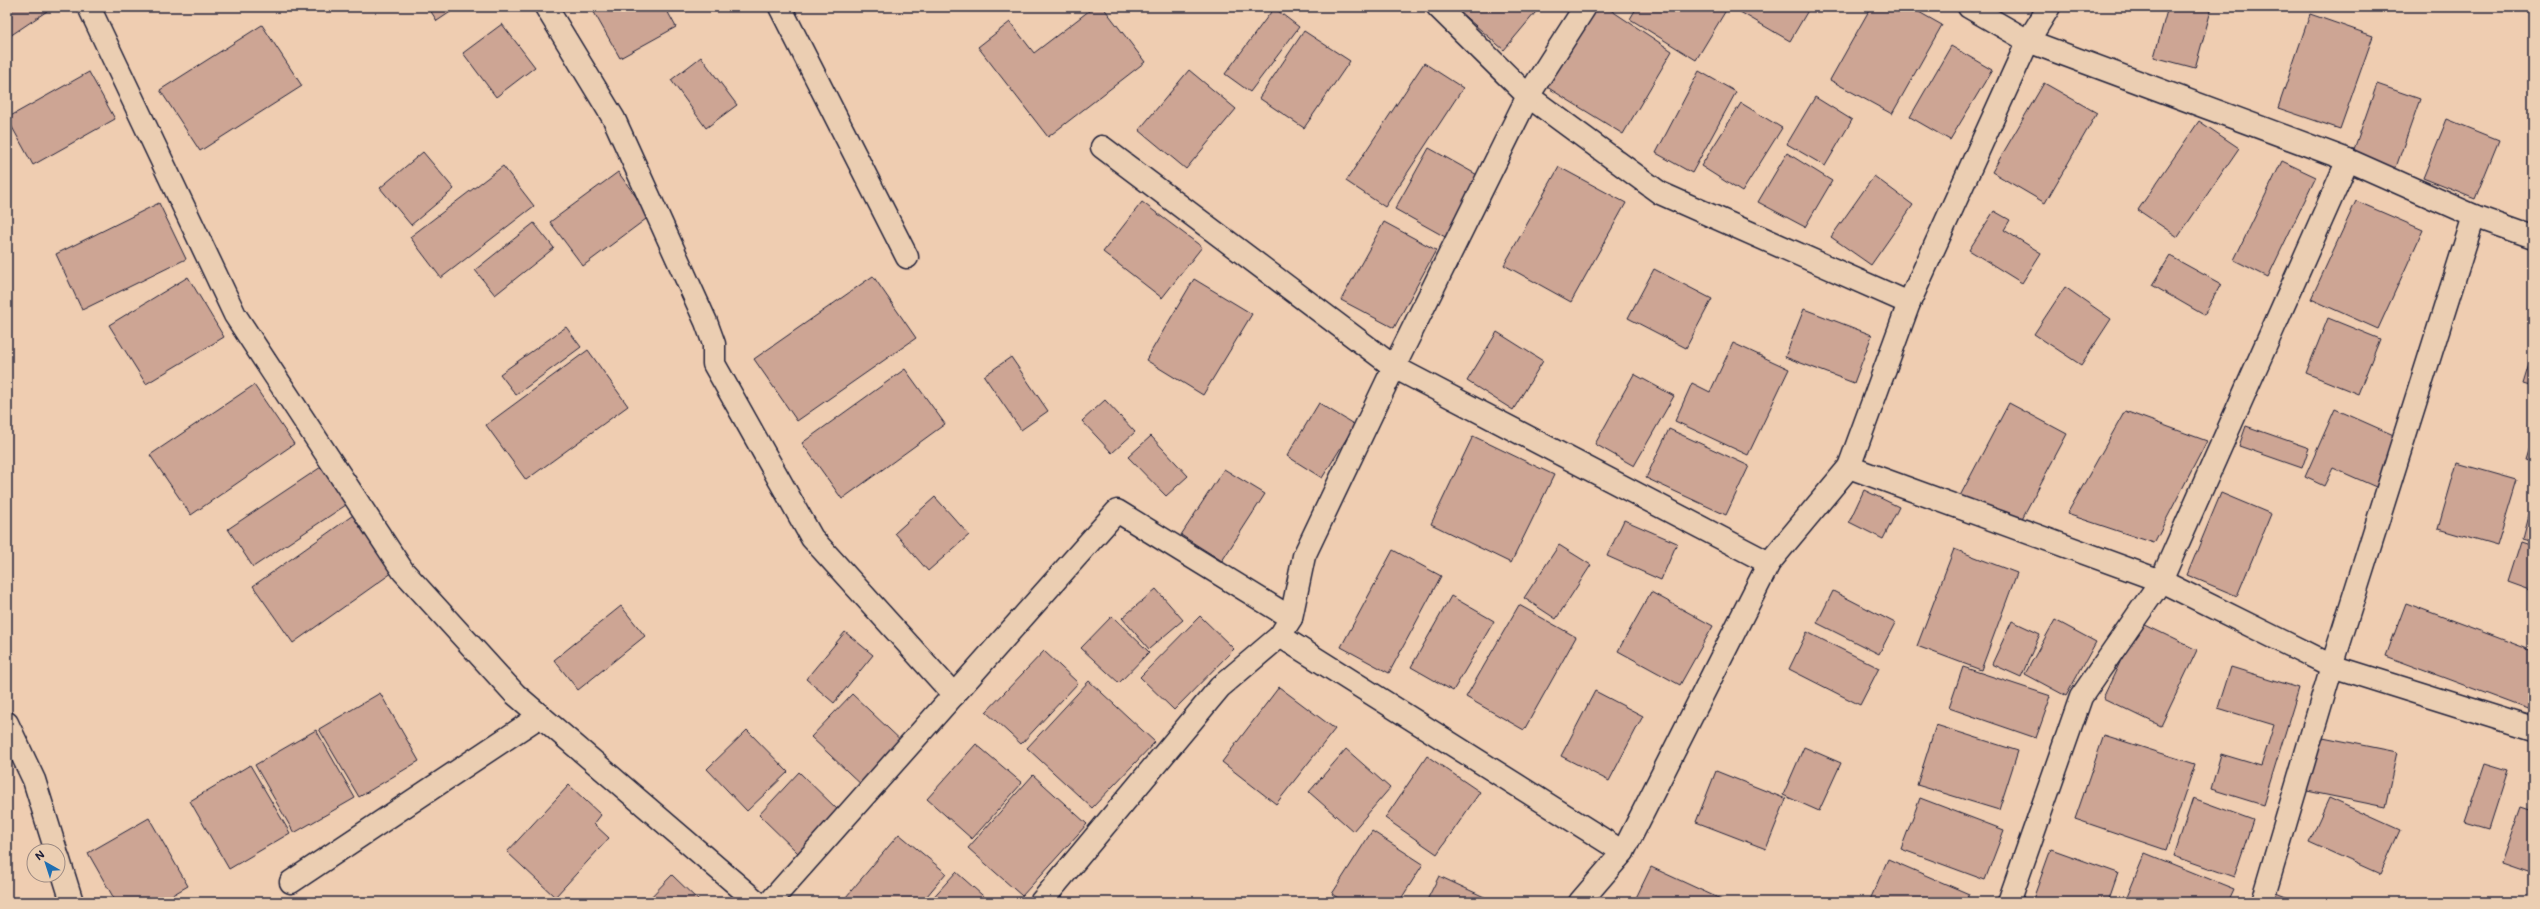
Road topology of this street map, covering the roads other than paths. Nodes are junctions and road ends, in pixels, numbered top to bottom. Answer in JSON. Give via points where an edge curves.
{"nodes":[{"id":1,"x":89,"y":7,"type":"edge"},
{"id":2,"x":546,"y":7,"type":"edge"},
{"id":3,"x":780,"y":7,"type":"edge"},
{"id":4,"x":1438,"y":7,"type":"edge"},
{"id":5,"x":1585,"y":7,"type":"edge"},
{"id":6,"x":1969,"y":7,"type":"edge"},
{"id":7,"x":2049,"y":7,"type":"edge"},
{"id":8,"x":2028,"y":41,"type":"junction"},
{"id":9,"x":1528,"y":96,"type":"junction"},
{"id":10,"x":1102,"y":148,"type":"dead end"},
{"id":11,"x":2348,"y":160,"type":"junction"},
{"id":12,"x":2474,"y":216,"type":"junction"},
{"id":13,"x":2533,"y":237,"type":"edge"},
{"id":14,"x":907,"y":258,"type":"dead end"},
{"id":15,"x":1909,"y":303,"type":"junction"},
{"id":16,"x":1394,"y":367,"type":"junction"},
{"id":17,"x":1849,"y":467,"type":"junction"},
{"id":18,"x":1770,"y":563,"type":"junction"},
{"id":19,"x":2161,"y":581,"type":"junction"},
{"id":20,"x":1286,"y":627,"type":"junction"},
{"id":21,"x":2332,"y":666,"type":"junction"},
{"id":22,"x":954,"y":695,"type":"junction"},
{"id":23,"x":540,"y":716,"type":"junction"},
{"id":24,"x":7,"y":723,"type":"edge"},
{"id":25,"x":2533,"y":730,"type":"edge"},
{"id":26,"x":54,"y":843,"type":"edge"},
{"id":27,"x":1623,"y":852,"type":"junction"},
{"id":28,"x":291,"y":882,"type":"dead end"},
{"id":29,"x":66,"y":883,"type":"edge"},
{"id":30,"x":72,"y":902,"type":"edge"},
{"id":31,"x":757,"y":902,"type":"edge"},
{"id":32,"x":770,"y":902,"type":"edge"},
{"id":33,"x":1041,"y":902,"type":"edge"},
{"id":34,"x":1580,"y":902,"type":"edge"},
{"id":35,"x":2009,"y":902,"type":"edge"},
{"id":36,"x":2262,"y":902,"type":"edge"}],
"edges":[{"from":1,"to":23,"type":"street","via":[[235,315],[403,571],[515,694]]},
{"from":2,"to":22,"type":"street","via":[[614,119],[706,322],[714,344],[714,364],[812,538]]},
{"from":3,"to":14,"type":"street"},
{"from":4,"to":9,"type":"street"},
{"from":5,"to":9,"type":"street"},
{"from":6,"to":8,"type":"street"},
{"from":7,"to":8,"type":"street"},
{"from":8,"to":11,"type":"street"},
{"from":8,"to":15,"type":"street"},
{"from":9,"to":15,"type":"street","via":[[1660,193]]},
{"from":9,"to":16,"type":"street"},
{"from":10,"to":16,"type":"street"},
{"from":11,"to":12,"type":"street"},
{"from":11,"to":19,"type":"street"},
{"from":12,"to":13,"type":"street"},
{"from":12,"to":21,"type":"street"},
{"from":15,"to":17,"type":"street"},
{"from":16,"to":18,"type":"street"},
{"from":16,"to":20,"type":"street","via":[[1304,556]]},
{"from":17,"to":18,"type":"street"},
{"from":17,"to":19,"type":"street"},
{"from":18,"to":27,"type":"street"},
{"from":19,"to":21,"type":"street"},
{"from":19,"to":35,"type":"street","via":[[2081,697]]},
{"from":20,"to":22,"type":"street","via":[[1117,511]]},
{"from":20,"to":27,"type":"street"},
{"from":20,"to":33,"type":"street","via":[[1220,688]]},
{"from":21,"to":25,"type":"street"},
{"from":21,"to":36,"type":"street"},
{"from":22,"to":32,"type":"street"},
{"from":23,"to":28,"type":"street"},
{"from":23,"to":31,"type":"street"},
{"from":24,"to":26,"type":"street","via":[[34,780]]},
{"from":27,"to":34,"type":"street"},
{"from":29,"to":30,"type":"street"}]}
